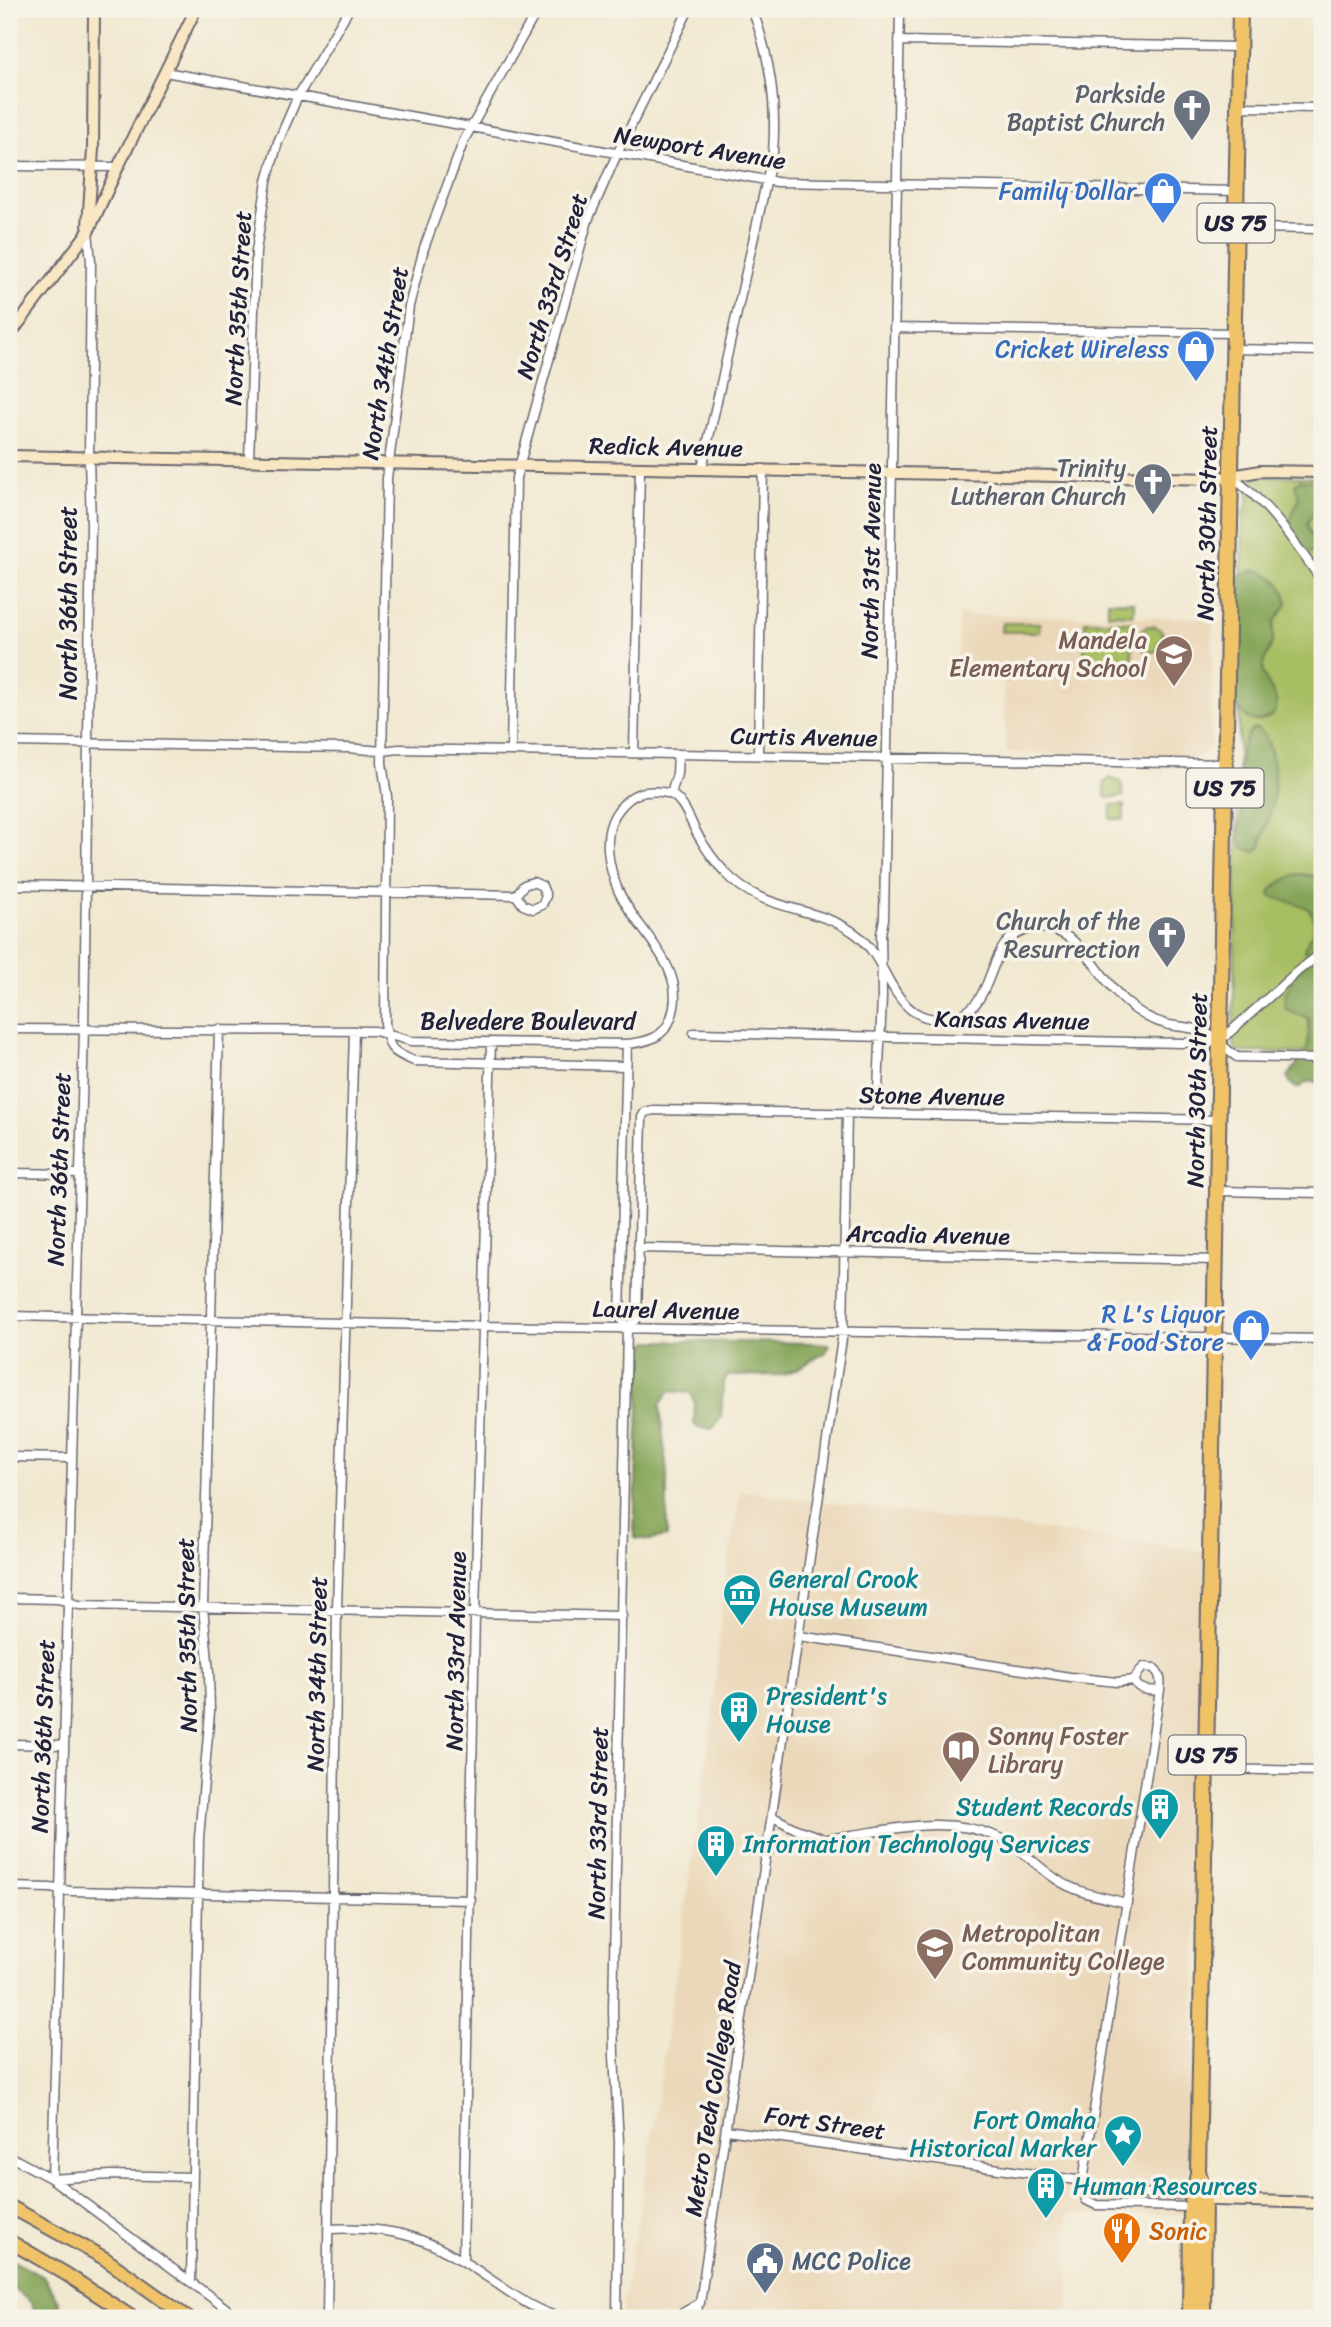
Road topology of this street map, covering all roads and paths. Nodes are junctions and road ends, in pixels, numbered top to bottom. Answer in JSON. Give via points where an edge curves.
{"nodes":[{"id":1,"x":94,"y":9,"type":"edge"},
{"id":2,"x":196,"y":9,"type":"edge"},
{"id":3,"x":349,"y":9,"type":"edge"},
{"id":4,"x":538,"y":9,"type":"edge"},
{"id":5,"x":689,"y":9,"type":"edge"},
{"id":6,"x":752,"y":9,"type":"edge"},
{"id":7,"x":900,"y":9,"type":"edge"},
{"id":8,"x":1240,"y":9,"type":"edge"},
{"id":9,"x":899,"y":41,"type":"junction"},
{"id":10,"x":1239,"y":47,"type":"junction"},
{"id":11,"x":165,"y":72,"type":"junction"},
{"id":12,"x":298,"y":96,"type":"junction"},
{"id":13,"x":1238,"y":107,"type":"junction"},
{"id":14,"x":1322,"y":108,"type":"edge"},
{"id":15,"x":472,"y":128,"type":"junction"},
{"id":16,"x":617,"y":154,"type":"junction"},
{"id":17,"x":9,"y":166,"type":"edge"},
{"id":18,"x":92,"y":167,"type":"junction"},
{"id":19,"x":118,"y":167,"type":"junction"},
{"id":20,"x":767,"y":181,"type":"junction"},
{"id":21,"x":896,"y":184,"type":"junction"},
{"id":22,"x":1237,"y":191,"type":"junction"},
{"id":23,"x":1236,"y":228,"type":"junction"},
{"id":24,"x":1322,"y":229,"type":"edge"},
{"id":25,"x":88,"y":232,"type":"junction"},
{"id":26,"x":894,"y":328,"type":"junction"},
{"id":27,"x":10,"y":331,"type":"edge"},
{"id":28,"x":1234,"y":333,"type":"junction"},
{"id":29,"x":1234,"y":349,"type":"junction"},
{"id":30,"x":1322,"y":351,"type":"edge"},
{"id":31,"x":9,"y":456,"type":"edge"},
{"id":32,"x":89,"y":458,"type":"junction"},
{"id":33,"x":249,"y":461,"type":"junction"},
{"id":34,"x":389,"y":464,"type":"junction"},
{"id":35,"x":520,"y":466,"type":"junction"},
{"id":36,"x":640,"y":468,"type":"junction"},
{"id":37,"x":702,"y":468,"type":"junction"},
{"id":38,"x":763,"y":469,"type":"junction"},
{"id":39,"x":892,"y":471,"type":"junction"},
{"id":40,"x":1322,"y":472,"type":"edge"},
{"id":41,"x":1231,"y":477,"type":"junction"},
{"id":42,"x":1322,"y":582,"type":"edge"},
{"id":43,"x":9,"y":742,"type":"edge"},
{"id":44,"x":88,"y":743,"type":"junction"},
{"id":45,"x":382,"y":751,"type":"junction"},
{"id":46,"x":511,"y":751,"type":"junction"},
{"id":47,"x":634,"y":753,"type":"junction"},
{"id":48,"x":678,"y":754,"type":"junction"},
{"id":49,"x":758,"y":755,"type":"junction"},
{"id":50,"x":886,"y":757,"type":"junction"},
{"id":51,"x":1225,"y":764,"type":"junction"},
{"id":52,"x":671,"y":794,"type":"junction"},
{"id":53,"x":9,"y":886,"type":"edge"},
{"id":54,"x":86,"y":887,"type":"junction"},
{"id":55,"x":386,"y":894,"type":"junction"},
{"id":56,"x":516,"y":895,"type":"dead end"},
{"id":57,"x":1322,"y":953,"type":"edge"},
{"id":58,"x":881,"y":965,"type":"junction"},
{"id":59,"x":9,"y":1029,"type":"edge"},
{"id":60,"x":219,"y":1029,"type":"junction"},
{"id":61,"x":84,"y":1030,"type":"junction"},
{"id":62,"x":355,"y":1031,"type":"junction"},
{"id":63,"x":694,"y":1033,"type":"dead end"},
{"id":64,"x":387,"y":1034,"type":"junction"},
{"id":65,"x":879,"y":1037,"type":"junction"},
{"id":66,"x":1220,"y":1041,"type":"junction"},
{"id":67,"x":491,"y":1042,"type":"junction"},
{"id":68,"x":627,"y":1044,"type":"junction"},
{"id":69,"x":1322,"y":1059,"type":"edge"},
{"id":70,"x":491,"y":1064,"type":"junction"},
{"id":71,"x":626,"y":1066,"type":"junction"},
{"id":72,"x":645,"y":1112,"type":"joint"},
{"id":73,"x":847,"y":1113,"type":"junction"},
{"id":74,"x":877,"y":1114,"type":"junction"},
{"id":75,"x":1219,"y":1120,"type":"junction"},
{"id":76,"x":9,"y":1173,"type":"edge"},
{"id":77,"x":80,"y":1174,"type":"junction"},
{"id":78,"x":1218,"y":1191,"type":"junction"},
{"id":79,"x":1322,"y":1193,"type":"edge"},
{"id":80,"x":638,"y":1248,"type":"junction"},
{"id":81,"x":844,"y":1252,"type":"junction"},
{"id":82,"x":1217,"y":1260,"type":"junction"},
{"id":83,"x":9,"y":1316,"type":"edge"},
{"id":84,"x":76,"y":1317,"type":"junction"},
{"id":85,"x":211,"y":1321,"type":"junction"},
{"id":86,"x":346,"y":1323,"type":"junction"},
{"id":87,"x":484,"y":1326,"type":"junction"},
{"id":88,"x":628,"y":1328,"type":"junction"},
{"id":89,"x":843,"y":1332,"type":"junction"},
{"id":90,"x":1215,"y":1338,"type":"junction"},
{"id":91,"x":1322,"y":1339,"type":"edge"},
{"id":92,"x":9,"y":1457,"type":"edge"},
{"id":93,"x":72,"y":1458,"type":"junction"},
{"id":94,"x":9,"y":1598,"type":"edge"},
{"id":95,"x":68,"y":1602,"type":"junction"},
{"id":96,"x":203,"y":1607,"type":"junction"},
{"id":97,"x":337,"y":1609,"type":"junction"},
{"id":98,"x":475,"y":1612,"type":"junction"},
{"id":99,"x":622,"y":1616,"type":"junction"},
{"id":100,"x":799,"y":1636,"type":"junction"},
{"id":101,"x":1135,"y":1680,"type":"junction"},
{"id":102,"x":1160,"y":1690,"type":"junction"},
{"id":103,"x":9,"y":1744,"type":"edge"},
{"id":104,"x":65,"y":1745,"type":"junction"},
{"id":105,"x":1207,"y":1769,"type":"junction"},
{"id":106,"x":1322,"y":1771,"type":"edge"},
{"id":107,"x":773,"y":1817,"type":"junction"},
{"id":108,"x":821,"y":1838,"type":"junction"},
{"id":109,"x":768,"y":1850,"type":"junction"},
{"id":110,"x":9,"y":1887,"type":"edge"},
{"id":111,"x":60,"y":1890,"type":"junction"},
{"id":112,"x":198,"y":1894,"type":"junction"},
{"id":113,"x":333,"y":1897,"type":"junction"},
{"id":114,"x":471,"y":1900,"type":"junction"},
{"id":115,"x":1126,"y":1903,"type":"junction"},
{"id":116,"x":727,"y":2130,"type":"junction"},
{"id":117,"x":9,"y":2156,"type":"edge"},
{"id":118,"x":193,"y":2177,"type":"junction"},
{"id":119,"x":52,"y":2179,"type":"junction"},
{"id":120,"x":1083,"y":2181,"type":"junction"},
{"id":121,"x":1201,"y":2201,"type":"junction"},
{"id":122,"x":1322,"y":2203,"type":"edge"},
{"id":123,"x":9,"y":2206,"type":"edge"},
{"id":124,"x":329,"y":2229,"type":"junction"},
{"id":125,"x":9,"y":2241,"type":"edge"},
{"id":126,"x":463,"y":2261,"type":"junction"},
{"id":127,"x":191,"y":2281,"type":"junction"},
{"id":128,"x":696,"y":2305,"type":"junction"},
{"id":129,"x":133,"y":2318,"type":"edge"},
{"id":130,"x":188,"y":2318,"type":"edge"},
{"id":131,"x":239,"y":2318,"type":"edge"},
{"id":132,"x":327,"y":2318,"type":"edge"},
{"id":133,"x":563,"y":2318,"type":"edge"},
{"id":134,"x":617,"y":2318,"type":"edge"},
{"id":135,"x":674,"y":2318,"type":"edge"},
{"id":136,"x":699,"y":2318,"type":"edge"},
{"id":137,"x":1190,"y":2318,"type":"edge"},
{"id":138,"x":1203,"y":2318,"type":"edge"}],
"edges":[{"from":1,"to":18,"type":"street"},
{"from":2,"to":11,"type":"street","name":"North 36th Street"},
{"from":3,"to":12,"type":"street","name":"North 35th Street"},
{"from":4,"to":15,"type":"street","name":"North 34th Street"},
{"from":5,"to":16,"type":"street","name":"North 33rd Street"},
{"from":6,"to":20,"type":"street","via":[[767,55],[774,104]]},
{"from":7,"to":9,"type":"street","name":"North 31st Avenue"},
{"from":8,"to":10,"type":"highway","name":"North 30th Street","number":"US 75"},
{"from":9,"to":10,"type":"street"},
{"from":9,"to":21,"type":"street","name":"North 31st Avenue"},
{"from":10,"to":13,"type":"highway","name":"North 30th Street","number":"US 75"},
{"from":11,"to":12,"type":"street","name":"Newport Avenue"},
{"from":11,"to":19,"type":"street","name":"North 36th Street"},
{"from":12,"to":15,"type":"street","name":"Newport Avenue"},
{"from":12,"to":33,"type":"street","name":"North 35th Street","via":[[278,142],[259,227]]},
{"from":13,"to":14,"type":"street"},
{"from":13,"to":22,"type":"highway","name":"North 30th Street","number":"US 75"},
{"from":15,"to":16,"type":"street","name":"Newport Avenue"},
{"from":15,"to":34,"type":"street","name":"North 34th Street","via":[[446,183],[414,282]]},
{"from":16,"to":20,"type":"street","name":"Newport Avenue"},
{"from":16,"to":35,"type":"street","name":"North 33rd Street","via":[[580,243]]},
{"from":17,"to":18,"type":"street"},
{"from":18,"to":19,"type":"street"},
{"from":18,"to":25,"type":"street"},
{"from":19,"to":25,"type":"street","name":"North 36th Street"},
{"from":20,"to":21,"type":"street","name":"Newport Avenue"},
{"from":20,"to":37,"type":"street"},
{"from":21,"to":22,"type":"street","name":"Newport Avenue"},
{"from":21,"to":26,"type":"street","name":"North 31st Avenue"},
{"from":22,"to":23,"type":"highway","name":"North 30th Street","number":"US 75"},
{"from":23,"to":24,"type":"street"},
{"from":23,"to":28,"type":"highway","name":"North 30th Street","number":"US 75"},
{"from":25,"to":27,"type":"street"},
{"from":25,"to":32,"type":"street","name":"North 36th Street"},
{"from":26,"to":28,"type":"street"},
{"from":26,"to":39,"type":"street","name":"North 31st Avenue"},
{"from":28,"to":29,"type":"highway","name":"North 30th Street","number":"US 75"},
{"from":29,"to":30,"type":"street"},
{"from":29,"to":41,"type":"highway","name":"North 30th Street","number":"US 75"},
{"from":31,"to":32,"type":"street","name":"Redick Avenue"},
{"from":32,"to":33,"type":"street","name":"Redick Avenue"},
{"from":32,"to":44,"type":"street","name":"North 36th Street"},
{"from":33,"to":34,"type":"street","name":"Redick Avenue"},
{"from":34,"to":35,"type":"street","name":"Redick Avenue"},
{"from":34,"to":45,"type":"street","name":"North 34th Street"},
{"from":35,"to":36,"type":"street","name":"Redick Avenue"},
{"from":35,"to":46,"type":"street","via":[[516,478]]},
{"from":36,"to":37,"type":"street","name":"Redick Avenue"},
{"from":36,"to":47,"type":"street"},
{"from":37,"to":38,"type":"street","name":"Redick Avenue"},
{"from":38,"to":39,"type":"street","name":"Redick Avenue"},
{"from":38,"to":49,"type":"street"},
{"from":39,"to":41,"type":"street","name":"Redick Avenue"},
{"from":39,"to":50,"type":"street","name":"North 31st Avenue"},
{"from":40,"to":41,"type":"street","name":"Redick Avenue","via":[[1262,471]]},
{"from":41,"to":42,"type":"street","via":[[1264,504]]},
{"from":41,"to":51,"type":"highway","name":"North 30th Street","number":"US 75"},
{"from":43,"to":44,"type":"street"},
{"from":44,"to":45,"type":"street"},
{"from":44,"to":54,"type":"street","name":"North 36th Street"},
{"from":45,"to":46,"type":"street","name":"Curtis Avenue"},
{"from":45,"to":55,"type":"street","name":"Belvedere Boulevard","via":[[387,796]]},
{"from":46,"to":47,"type":"street","name":"Curtis Avenue"},
{"from":47,"to":48,"type":"street","name":"Curtis Avenue"},
{"from":48,"to":49,"type":"street","name":"Curtis Avenue"},
{"from":48,"to":52,"type":"street"},
{"from":49,"to":50,"type":"street","name":"Curtis Avenue"},
{"from":50,"to":51,"type":"street","name":"Curtis Avenue"},
{"from":50,"to":58,"type":"street","name":"North 31st Avenue"},
{"from":51,"to":66,"type":"highway","name":"North 30th Street","number":"US 75"},
{"from":52,"to":58,"type":"street","via":[[731,879],[757,897],[842,925],[867,943]]},
{"from":52,"to":68,"type":"street","name":"Belvedere Boulevard","via":[[635,795],[614,818],[609,836],[610,864],[619,892],[675,985],[669,1025],[659,1036]]},
{"from":53,"to":54,"type":"street"},
{"from":54,"to":55,"type":"street"},
{"from":54,"to":61,"type":"street","name":"North 36th Street"},
{"from":55,"to":56,"type":"street"},
{"from":55,"to":64,"type":"street","name":"Belvedere Boulevard"},
{"from":57,"to":66,"type":"street"},
{"from":58,"to":65,"type":"street","name":"North 31st Avenue"},
{"from":58,"to":66,"type":"street","via":[[912,1010],[931,1019],[946,1019],[978,1002],[1009,939],[1030,929],[1052,930],[1079,945],[1118,995],[1138,1012]]},
{"from":59,"to":61,"type":"street"},
{"from":60,"to":61,"type":"street"},
{"from":60,"to":62,"type":"street"},
{"from":60,"to":85,"type":"street","name":"North 35th Street"},
{"from":61,"to":77,"type":"street","name":"North 36th Street"},
{"from":62,"to":64,"type":"street"},
{"from":62,"to":86,"type":"street","name":"North 34th Street"},
{"from":63,"to":65,"type":"street","name":"Kansas Avenue"},
{"from":64,"to":67,"type":"street","name":"Belvedere Boulevard","via":[[411,1041]]},
{"from":64,"to":70,"type":"street","via":[[395,1054],[414,1061]]},
{"from":65,"to":66,"type":"street","name":"Kansas Avenue"},
{"from":65,"to":74,"type":"street","name":"North 31st Avenue"},
{"from":66,"to":69,"type":"street","via":[[1237,1057]]},
{"from":66,"to":75,"type":"highway","name":"North 30th Street","number":"US 75"},
{"from":67,"to":68,"type":"street","name":"Belvedere Boulevard"},
{"from":67,"to":70,"type":"street","name":"North 33rd Avenue"},
{"from":68,"to":71,"type":"street","name":"North 33rd Street"},
{"from":70,"to":71,"type":"street"},
{"from":70,"to":87,"type":"street","name":"North 33rd Avenue"},
{"from":71,"to":88,"type":"street","name":"North 33rd Street","via":[[620,1317]]},
{"from":72,"to":73,"type":"street","name":"Stone Avenue"},
{"from":72,"to":80,"type":"street","name":"North 33rd Street"},
{"from":73,"to":74,"type":"street","name":"Stone Avenue"},
{"from":73,"to":81,"type":"street"},
{"from":74,"to":75,"type":"street","name":"Stone Avenue"},
{"from":75,"to":78,"type":"highway","name":"North 30th Street","number":"US 75"},
{"from":76,"to":77,"type":"street"},
{"from":77,"to":84,"type":"street","name":"North 36th Street"},
{"from":78,"to":79,"type":"street"},
{"from":78,"to":82,"type":"highway","name":"North 30th Street","number":"US 75"},
{"from":80,"to":81,"type":"street","name":"Arcadia Avenue"},
{"from":80,"to":88,"type":"street","name":"North 33rd Street","via":[[637,1318]]},
{"from":81,"to":82,"type":"street","name":"Arcadia Avenue"},
{"from":81,"to":89,"type":"street"},
{"from":82,"to":90,"type":"highway","name":"North 30th Street","number":"US 75"},
{"from":83,"to":84,"type":"street","name":"Laurel Avenue"},
{"from":84,"to":85,"type":"street","name":"Laurel Avenue"},
{"from":84,"to":93,"type":"street","name":"North 36th Street"},
{"from":85,"to":86,"type":"street","name":"Laurel Avenue"},
{"from":85,"to":96,"type":"street","name":"North 35th Street"},
{"from":86,"to":87,"type":"street","name":"Laurel Avenue"},
{"from":86,"to":97,"type":"street","name":"North 34th Street"},
{"from":87,"to":88,"type":"street","name":"Laurel Avenue"},
{"from":87,"to":98,"type":"street","name":"North 33rd Avenue"},
{"from":88,"to":89,"type":"street","name":"Laurel Avenue"},
{"from":88,"to":99,"type":"street","name":"North 33rd Street"},
{"from":89,"to":90,"type":"street","name":"Laurel Avenue"},
{"from":89,"to":100,"type":"street","name":"Metro Tech College Road"},
{"from":90,"to":91,"type":"street","name":"Laurel Avenue"},
{"from":90,"to":105,"type":"highway","name":"North 30th Street","number":"US 75"},
{"from":92,"to":93,"type":"street"},
{"from":93,"to":95,"type":"street","name":"North 36th Street"},
{"from":94,"to":95,"type":"street"},
{"from":95,"to":96,"type":"street"},
{"from":95,"to":104,"type":"street","name":"North 36th Street"},
{"from":96,"to":97,"type":"street"},
{"from":96,"to":112,"type":"street","name":"North 35th Street","via":[[210,1712]]},
{"from":97,"to":98,"type":"street"},
{"from":97,"to":113,"type":"street","name":"North 34th Street"},
{"from":98,"to":99,"type":"street"},
{"from":98,"to":114,"type":"street","name":"North 33rd Avenue"},
{"from":99,"to":134,"type":"street","name":"North 33rd Street","via":[[613,2009],[619,2142]]},
{"from":100,"to":101,"type":"street","via":[[1070,1677]]},
{"from":100,"to":107,"type":"street","name":"Metro Tech College Road"},
{"from":101,"to":102,"type":"street","via":[[1141,1689]]},
{"from":101,"to":102,"type":"street","via":[[1144,1667],[1154,1668]]},
{"from":102,"to":115,"type":"street"},
{"from":103,"to":104,"type":"street"},
{"from":104,"to":111,"type":"street","name":"North 36th Street"},
{"from":105,"to":106,"type":"street"},
{"from":105,"to":121,"type":"highway","name":"North 30th Street","number":"US 75"},
{"from":107,"to":108,"type":"street"},
{"from":107,"to":109,"type":"street","name":"Metro Tech College Road"},
{"from":108,"to":109,"type":"street"},
{"from":108,"to":115,"type":"street","via":[[929,1824],[961,1826],[1012,1845],[1067,1886]]},
{"from":109,"to":116,"type":"street","name":"Metro Tech College Road"},
{"from":110,"to":111,"type":"street"},
{"from":111,"to":112,"type":"street"},
{"from":111,"to":119,"type":"street","name":"North 36th Street"},
{"from":112,"to":113,"type":"street"},
{"from":112,"to":118,"type":"street","name":"North 35th Street"},
{"from":113,"to":114,"type":"street"},
{"from":113,"to":124,"type":"street","name":"North 34th Street"},
{"from":114,"to":126,"type":"street","name":"North 33rd Avenue"},
{"from":115,"to":120,"type":"street"},
{"from":116,"to":120,"type":"street","name":"Fort Street"},
{"from":116,"to":128,"type":"street","name":"Metro Tech College Road","via":[[700,2303]]},
{"from":117,"to":119,"type":"street"},
{"from":118,"to":119,"type":"street"},
{"from":118,"to":127,"type":"street","name":"North 35th Street"},
{"from":119,"to":127,"type":"street"},
{"from":120,"to":121,"type":"street","name":"Fort Street","via":[[1096,2192]]},
{"from":120,"to":121,"type":"street","name":"Fort Street","via":[[1086,2200],[1096,2206]]},
{"from":121,"to":122,"type":"street","name":"Fort Street"},
{"from":121,"to":137,"type":"highway","name":"North 30th Street","number":"US 75"},
{"from":121,"to":138,"type":"highway","name":"North 30th Street","number":"US 75"},
{"from":123,"to":130,"type":"main road","via":[[104,2258]]},
{"from":124,"to":126,"type":"street","via":[[400,2232]]},
{"from":124,"to":132,"type":"street","name":"North 34th Street"},
{"from":125,"to":129,"type":"main road"},
{"from":126,"to":133,"type":"street","via":[[529,2306]]},
{"from":127,"to":131,"type":"street"},
{"from":128,"to":135,"type":"street"},
{"from":128,"to":136,"type":"street"}]}
